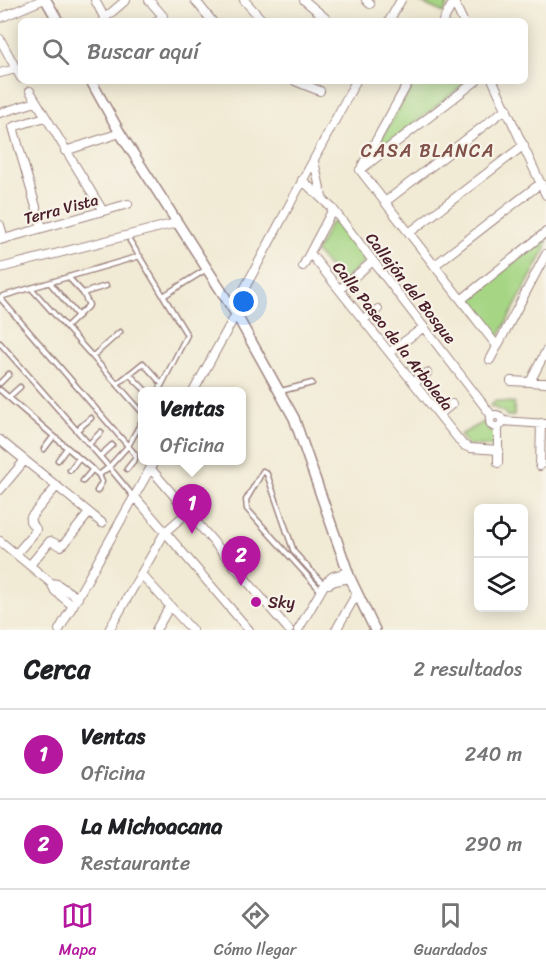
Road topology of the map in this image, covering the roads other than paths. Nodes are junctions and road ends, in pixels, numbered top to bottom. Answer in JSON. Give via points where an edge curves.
{"nodes":[{"id":1,"x":44,"y":0,"type":"edge"},
{"id":2,"x":94,"y":0,"type":"edge"},
{"id":3,"x":126,"y":0,"type":"edge"},
{"id":4,"x":149,"y":0,"type":"edge"},
{"id":5,"x":195,"y":0,"type":"edge"},
{"id":6,"x":244,"y":0,"type":"edge"},
{"id":7,"x":304,"y":0,"type":"edge"},
{"id":8,"x":401,"y":0,"type":"edge"},
{"id":9,"x":453,"y":1,"type":"edge"},
{"id":10,"x":0,"y":18,"type":"edge"},
{"id":11,"x":56,"y":18,"type":"edge"},
{"id":12,"x":105,"y":18,"type":"edge"},
{"id":13,"x":108,"y":18,"type":"edge"},
{"id":14,"x":160,"y":18,"type":"edge"},
{"id":15,"x":210,"y":18,"type":"edge"},
{"id":16,"x":260,"y":18,"type":"edge"},
{"id":17,"x":325,"y":18,"type":"edge"},
{"id":18,"x":391,"y":18,"type":"edge"},
{"id":19,"x":444,"y":18,"type":"edge"},
{"id":20,"x":462,"y":18,"type":"edge"},
{"id":21,"x":0,"y":39,"type":"edge"},
{"id":22,"x":16,"y":69,"type":"junction"},
{"id":23,"x":0,"y":73,"type":"edge"},
{"id":24,"x":18,"y":73,"type":"edge"},
{"id":25,"x":93,"y":84,"type":"edge"},
{"id":26,"x":302,"y":84,"type":"edge"},
{"id":27,"x":354,"y":84,"type":"edge"},
{"id":28,"x":407,"y":84,"type":"edge"},
{"id":29,"x":472,"y":84,"type":"edge"},
{"id":30,"x":495,"y":84,"type":"edge"},
{"id":31,"x":320,"y":91,"type":"dead end"},
{"id":32,"x":30,"y":92,"type":"dead end"},
{"id":33,"x":36,"y":102,"type":"junction"},
{"id":34,"x":507,"y":108,"type":"junction"},
{"id":35,"x":0,"y":113,"type":"edge"},
{"id":36,"x":45,"y":117,"type":"junction"},
{"id":37,"x":120,"y":133,"type":"junction"},
{"id":38,"x":524,"y":145,"type":"junction"},
{"id":39,"x":65,"y":151,"type":"junction"},
{"id":40,"x":314,"y":161,"type":"junction"},
{"id":41,"x":360,"y":170,"type":"junction"},
{"id":42,"x":302,"y":180,"type":"junction"},
{"id":43,"x":541,"y":183,"type":"junction"},
{"id":44,"x":546,"y":195,"type":"edge"},
{"id":45,"x":322,"y":197,"type":"junction"},
{"id":46,"x":385,"y":202,"type":"junction"},
{"id":47,"x":128,"y":204,"type":"dead end"},
{"id":48,"x":333,"y":209,"type":"junction"},
{"id":49,"x":103,"y":211,"type":"junction"},
{"id":50,"x":176,"y":223,"type":"junction"},
{"id":51,"x":0,"y":225,"type":"edge"},
{"id":52,"x":42,"y":228,"type":"junction"},
{"id":53,"x":546,"y":232,"type":"edge"},
{"id":54,"x":409,"y":233,"type":"junction"},
{"id":55,"x":2,"y":239,"type":"edge"},
{"id":56,"x":130,"y":241,"type":"dead end"},
{"id":57,"x":310,"y":253,"type":"junction"},
{"id":58,"x":546,"y":254,"type":"edge"},
{"id":59,"x":140,"y":256,"type":"junction"},
{"id":60,"x":373,"y":261,"type":"junction"},
{"id":61,"x":435,"y":265,"type":"junction"},
{"id":62,"x":303,"y":266,"type":"dead end"},
{"id":63,"x":0,"y":268,"type":"edge"},
{"id":64,"x":206,"y":269,"type":"junction"},
{"id":65,"x":68,"y":277,"type":"junction"},
{"id":66,"x":50,"y":283,"type":"junction"},
{"id":67,"x":106,"y":286,"type":"dead end"},
{"id":68,"x":31,"y":288,"type":"junction"},
{"id":69,"x":340,"y":289,"type":"junction"},
{"id":70,"x":83,"y":293,"type":"junction"},
{"id":71,"x":165,"y":295,"type":"junction"},
{"id":72,"x":0,"y":298,"type":"edge"},
{"id":73,"x":461,"y":300,"type":"junction"},
{"id":74,"x":378,"y":309,"type":"dead end"},
{"id":75,"x":234,"y":312,"type":"junction"},
{"id":76,"x":79,"y":316,"type":"junction"},
{"id":77,"x":364,"y":319,"type":"junction"},
{"id":78,"x":66,"y":327,"type":"junction"},
{"id":79,"x":424,"y":327,"type":"junction"},
{"id":80,"x":120,"y":332,"type":"dead end"},
{"id":81,"x":0,"y":343,"type":"edge"},
{"id":82,"x":498,"y":346,"type":"junction"},
{"id":83,"x":546,"y":351,"type":"edge"},
{"id":84,"x":390,"y":352,"type":"junction"},
{"id":85,"x":93,"y":356,"type":"junction"},
{"id":86,"x":490,"y":360,"type":"dead end"},
{"id":87,"x":427,"y":373,"type":"dead end"},
{"id":88,"x":9,"y":374,"type":"dead end"},
{"id":89,"x":129,"y":374,"type":"junction"},
{"id":90,"x":511,"y":381,"type":"dead end"},
{"id":91,"x":530,"y":382,"type":"junction"},
{"id":92,"x":0,"y":383,"type":"edge"},
{"id":93,"x":312,"y":383,"type":"dead end"},
{"id":94,"x":414,"y":383,"type":"junction"},
{"id":95,"x":546,"y":383,"type":"edge"},
{"id":96,"x":117,"y":384,"type":"junction"},
{"id":97,"x":162,"y":384,"type":"junction"},
{"id":98,"x":20,"y":387,"type":"dead end"},
{"id":99,"x":142,"y":387,"type":"edge"},
{"id":100,"x":160,"y":387,"type":"edge"},
{"id":101,"x":196,"y":387,"type":"edge"},
{"id":102,"x":0,"y":390,"type":"edge"},
{"id":103,"x":281,"y":391,"type":"junction"},
{"id":104,"x":9,"y":397,"type":"junction"},
{"id":105,"x":452,"y":404,"type":"dead end"},
{"id":106,"x":138,"y":408,"type":"edge"},
{"id":107,"x":439,"y":415,"type":"junction"},
{"id":108,"x":91,"y":418,"type":"dead end"},
{"id":109,"x":543,"y":423,"type":"edge"},
{"id":110,"x":500,"y":424,"type":"junction"},
{"id":111,"x":138,"y":428,"type":"edge"},
{"id":112,"x":77,"y":430,"type":"junction"},
{"id":113,"x":101,"y":432,"type":"dead end"},
{"id":114,"x":54,"y":436,"type":"junction"},
{"id":115,"x":0,"y":440,"type":"edge"},
{"id":116,"x":89,"y":444,"type":"junction"},
{"id":117,"x":112,"y":445,"type":"dead end"},
{"id":118,"x":128,"y":446,"type":"junction"},
{"id":119,"x":67,"y":448,"type":"junction"},
{"id":120,"x":44,"y":449,"type":"dead end"},
{"id":121,"x":499,"y":450,"type":"junction"},
{"id":122,"x":100,"y":456,"type":"junction"},
{"id":123,"x":79,"y":458,"type":"junction"},
{"id":124,"x":25,"y":460,"type":"junction"},
{"id":125,"x":58,"y":460,"type":"dead end"},
{"id":126,"x":498,"y":463,"type":"dead end"},
{"id":127,"x":153,"y":465,"type":"edge"},
{"id":128,"x":540,"y":466,"type":"dead end"},
{"id":129,"x":109,"y":467,"type":"junction"},
{"id":130,"x":93,"y":469,"type":"junction"},
{"id":131,"x":127,"y":469,"type":"dead end"},
{"id":132,"x":151,"y":469,"type":"junction"},
{"id":133,"x":70,"y":470,"type":"dead end"},
{"id":134,"x":99,"y":475,"type":"junction"},
{"id":135,"x":83,"y":481,"type":"dead end"},
{"id":136,"x":57,"y":486,"type":"junction"},
{"id":137,"x":0,"y":490,"type":"edge"},
{"id":138,"x":97,"y":491,"type":"dead end"},
{"id":139,"x":135,"y":498,"type":"junction"},
{"id":140,"x":188,"y":512,"type":"junction"},
{"id":141,"x":89,"y":513,"type":"junction"},
{"id":142,"x":102,"y":523,"type":"dead end"},
{"id":143,"x":165,"y":532,"type":"junction"},
{"id":144,"x":0,"y":541,"type":"edge"},
{"id":145,"x":294,"y":552,"type":"junction"},
{"id":146,"x":16,"y":554,"type":"junction"},
{"id":147,"x":290,"y":556,"type":"junction"},
{"id":148,"x":30,"y":565,"type":"junction"},
{"id":149,"x":141,"y":574,"type":"junction"},
{"id":150,"x":349,"y":575,"type":"junction"},
{"id":151,"x":51,"y":583,"type":"junction"},
{"id":152,"x":324,"y":589,"type":"junction"},
{"id":153,"x":357,"y":593,"type":"junction"},
{"id":154,"x":78,"y":598,"type":"junction"},
{"id":155,"x":73,"y":606,"type":"junction"},
{"id":156,"x":170,"y":606,"type":"junction"},
{"id":157,"x":59,"y":630,"type":"edge"},
{"id":158,"x":109,"y":630,"type":"edge"},
{"id":159,"x":156,"y":630,"type":"edge"},
{"id":160,"x":192,"y":630,"type":"edge"},
{"id":161,"x":249,"y":630,"type":"edge"},
{"id":162,"x":289,"y":630,"type":"edge"},
{"id":163,"x":298,"y":630,"type":"edge"},
{"id":164,"x":303,"y":630,"type":"edge"},
{"id":165,"x":336,"y":630,"type":"edge"},
{"id":166,"x":375,"y":630,"type":"edge"}],
"edges":[{"from":1,"to":10,"type":"street"},
{"from":1,"to":11,"type":"street"},
{"from":2,"to":12,"type":"street"},
{"from":3,"to":13,"type":"street"},
{"from":4,"to":14,"type":"street"},
{"from":5,"to":15,"type":"street"},
{"from":6,"to":16,"type":"street"},
{"from":7,"to":17,"type":"street"},
{"from":8,"to":18,"type":"street"},
{"from":9,"to":19,"type":"street"},
{"from":9,"to":20,"type":"street"},
{"from":21,"to":22,"type":"street"},
{"from":22,"to":23,"type":"street"},
{"from":22,"to":24,"type":"street"},
{"from":25,"to":37,"type":"street"},
{"from":26,"to":31,"type":"street"},
{"from":27,"to":40,"type":"street"},
{"from":28,"to":41,"type":"street"},
{"from":29,"to":41,"type":"street"},
{"from":30,"to":34,"type":"street"},
{"from":32,"to":33,"type":"street"},
{"from":33,"to":35,"type":"street"},
{"from":33,"to":36,"type":"street"},
{"from":34,"to":38,"type":"street"},
{"from":34,"to":46,"type":"street"},
{"from":36,"to":39,"type":"street"},
{"from":36,"to":52,"type":"street","via":[[13,127]]},
{"from":37,"to":39,"type":"street"},
{"from":37,"to":50,"type":"street"},
{"from":38,"to":43,"type":"street"},
{"from":38,"to":54,"type":"street"},
{"from":39,"to":49,"type":"street"},
{"from":40,"to":42,"type":"street"},
{"from":40,"to":45,"type":"street"},
{"from":41,"to":46,"type":"street"},
{"from":42,"to":45,"type":"street","name":"Callejón del Bosque"},
{"from":42,"to":75,"type":"street"},
{"from":43,"to":44,"type":"street"},
{"from":43,"to":61,"type":"street"},
{"from":45,"to":48,"type":"street","name":"Callejón del Bosque"},
{"from":46,"to":54,"type":"street"},
{"from":47,"to":49,"type":"street","name":"Terra Vista"},
{"from":48,"to":57,"type":"street","name":"Calle Paseo de la Arboleda"},
{"from":48,"to":60,"type":"street","name":"Callejón del Bosque"},
{"from":49,"to":52,"type":"street","name":"Terra Vista"},
{"from":50,"to":63,"type":"street"},
{"from":50,"to":64,"type":"street"},
{"from":51,"to":55,"type":"street"},
{"from":52,"to":55,"type":"street","name":"Terra Vista"},
{"from":53,"to":73,"type":"street"},
{"from":54,"to":61,"type":"street"},
{"from":56,"to":59,"type":"lane"},
{"from":57,"to":62,"type":"street"},
{"from":57,"to":69,"type":"street","name":"Calle Paseo de la Arboleda"},
{"from":58,"to":82,"type":"street"},
{"from":59,"to":65,"type":"lane"},
{"from":59,"to":71,"type":"lane"},
{"from":60,"to":69,"type":"street"},
{"from":60,"to":79,"type":"street","name":"Callejón del Bosque"},
{"from":61,"to":73,"type":"street"},
{"from":64,"to":71,"type":"lane"},
{"from":64,"to":75,"type":"street"},
{"from":65,"to":66,"type":"lane"},
{"from":65,"to":70,"type":"lane"},
{"from":66,"to":68,"type":"lane"},
{"from":66,"to":76,"type":"lane"},
{"from":67,"to":70,"type":"lane"},
{"from":68,"to":72,"type":"lane"},
{"from":68,"to":78,"type":"lane"},
{"from":69,"to":77,"type":"street","name":"Calle Paseo de la Arboleda"},
{"from":70,"to":76,"type":"lane","via":[[90,305]]},
{"from":71,"to":97,"type":"lane","via":[[187,335]]},
{"from":72,"to":118,"type":"lane"},
{"from":73,"to":82,"type":"street"},
{"from":74,"to":77,"type":"street"},
{"from":75,"to":101,"type":"street"},
{"from":75,"to":103,"type":"street"},
{"from":76,"to":78,"type":"lane"},
{"from":77,"to":84,"type":"street","name":"Calle Paseo de la Arboleda"},
{"from":78,"to":85,"type":"lane"},
{"from":79,"to":84,"type":"street"},
{"from":79,"to":110,"type":"street","name":"Callejón del Bosque","via":[[492,416],[499,415]]},
{"from":80,"to":85,"type":"lane"},
{"from":81,"to":112,"type":"lane"},
{"from":82,"to":86,"type":"street"},
{"from":83,"to":91,"type":"street"},
{"from":84,"to":94,"type":"street","name":"Calle Paseo de la Arboleda"},
{"from":85,"to":96,"type":"lane"},
{"from":87,"to":94,"type":"street"},
{"from":88,"to":92,"type":"lane"},
{"from":89,"to":96,"type":"lane"},
{"from":89,"to":97,"type":"lane","via":[[143,363]]},
{"from":89,"to":99,"type":"lane"},
{"from":90,"to":91,"type":"street"},
{"from":91,"to":95,"type":"street"},
{"from":93,"to":103,"type":"lane"},
{"from":94,"to":107,"type":"street","name":"Calle Paseo de la Arboleda"},
{"from":96,"to":106,"type":"lane"},
{"from":97,"to":100,"type":"lane"},
{"from":98,"to":104,"type":"lane"},
{"from":102,"to":104,"type":"lane"},
{"from":103,"to":150,"type":"street"},
{"from":104,"to":114,"type":"lane"},
{"from":105,"to":107,"type":"street"},
{"from":107,"to":121,"type":"street","name":"Calle Paseo de la Arboleda","via":[[463,445]]},
{"from":108,"to":112,"type":"lane"},
{"from":109,"to":110,"type":"street"},
{"from":109,"to":128,"type":"street"},
{"from":110,"to":121,"type":"street"},
{"from":111,"to":118,"type":"lane"},
{"from":112,"to":116,"type":"lane"},
{"from":113,"to":116,"type":"lane"},
{"from":114,"to":119,"type":"lane"},
{"from":114,"to":120,"type":"lane"},
{"from":115,"to":124,"type":"street"},
{"from":116,"to":122,"type":"lane"},
{"from":117,"to":122,"type":"lane"},
{"from":118,"to":129,"type":"lane"},
{"from":118,"to":131,"type":"lane","via":[[135,459]]},
{"from":119,"to":123,"type":"lane"},
{"from":119,"to":125,"type":"lane"},
{"from":121,"to":126,"type":"street"},
{"from":122,"to":129,"type":"lane"},
{"from":123,"to":130,"type":"lane"},
{"from":123,"to":133,"type":"lane"},
{"from":124,"to":136,"type":"street"},
{"from":124,"to":137,"type":"street"},
{"from":127,"to":132,"type":"street"},
{"from":129,"to":134,"type":"lane"},
{"from":129,"to":139,"type":"lane"},
{"from":130,"to":134,"type":"lane"},
{"from":130,"to":135,"type":"lane"},
{"from":132,"to":139,"type":"street"},
{"from":132,"to":140,"type":"street"},
{"from":134,"to":138,"type":"lane","via":[[102,482]]},
{"from":136,"to":141,"type":"street"},
{"from":136,"to":146,"type":"street","via":[[31,517],[35,532]]},
{"from":139,"to":143,"type":"street"},
{"from":139,"to":154,"type":"street"},
{"from":140,"to":143,"type":"street"},
{"from":140,"to":162,"type":"street"},
{"from":141,"to":142,"type":"street"},
{"from":141,"to":148,"type":"street","via":[[64,544],[50,541]]},
{"from":143,"to":149,"type":"street"},
{"from":143,"to":161,"type":"street"},
{"from":144,"to":146,"type":"street"},
{"from":145,"to":147,"type":"lane"},
{"from":145,"to":147,"type":"lane","via":[[263,471],[245,504]]},
{"from":145,"to":152,"type":"lane"},
{"from":146,"to":148,"type":"street"},
{"from":147,"to":152,"type":"lane"},
{"from":148,"to":151,"type":"street"},
{"from":149,"to":156,"type":"street"},
{"from":149,"to":158,"type":"street"},
{"from":150,"to":152,"type":"street","via":[[333,576]]},
{"from":150,"to":153,"type":"street"},
{"from":151,"to":154,"type":"street"},
{"from":151,"to":155,"type":"street"},
{"from":152,"to":163,"type":"street"},
{"from":152,"to":164,"type":"street"},
{"from":153,"to":165,"type":"street"},
{"from":153,"to":166,"type":"street"},
{"from":154,"to":155,"type":"street"},
{"from":155,"to":157,"type":"street"},
{"from":156,"to":159,"type":"street"},
{"from":156,"to":160,"type":"street"}]}
